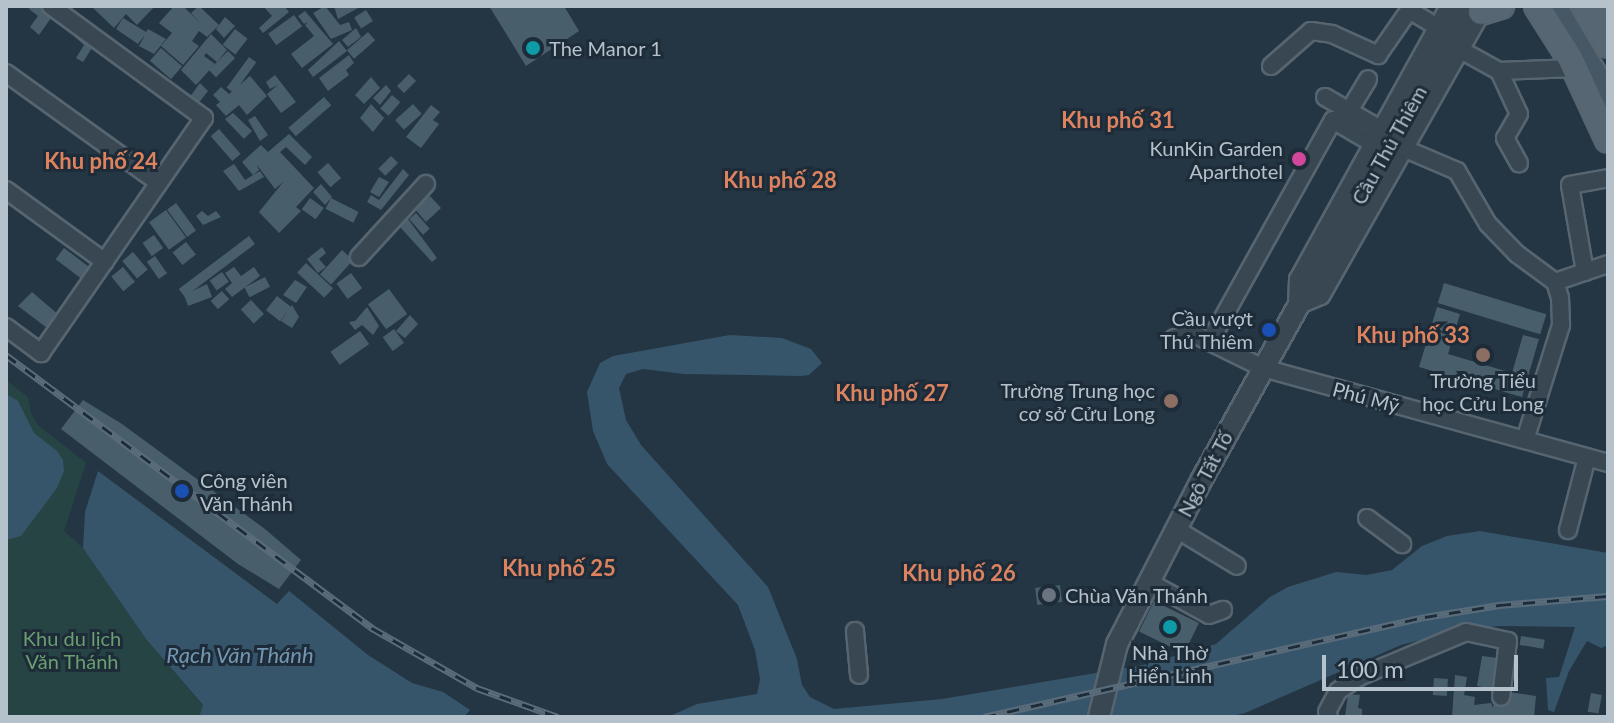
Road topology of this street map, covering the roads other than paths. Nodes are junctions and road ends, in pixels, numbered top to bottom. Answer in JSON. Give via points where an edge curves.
{"nodes":[{"id":1,"x":51,"y":6,"type":"edge"},
{"id":2,"x":1449,"y":6,"type":"edge"},
{"id":3,"x":1537,"y":6,"type":"edge"},
{"id":4,"x":1555,"y":6,"type":"edge"},
{"id":5,"x":1583,"y":6,"type":"edge"},
{"id":6,"x":1411,"y":8,"type":"edge"},
{"id":7,"x":1483,"y":8,"type":"edge"},
{"id":8,"x":1437,"y":27,"type":"junction"},
{"id":9,"x":1608,"y":45,"type":"edge"},
{"id":10,"x":1459,"y":49,"type":"junction"},
{"id":11,"x":1271,"y":66,"type":"dead end"},
{"id":12,"x":1575,"y":68,"type":"junction"},
{"id":13,"x":1499,"y":71,"type":"junction"},
{"id":14,"x":6,"y":73,"type":"edge"},
{"id":15,"x":1368,"y":79,"type":"dead end"},
{"id":16,"x":1608,"y":96,"type":"edge"},
{"id":17,"x":1325,"y":97,"type":"dead end"},
{"id":18,"x":1349,"y":111,"type":"junction"},
{"id":19,"x":1376,"y":136,"type":"junction"},
{"id":20,"x":1608,"y":140,"type":"edge"},
{"id":21,"x":1403,"y":148,"type":"junction"},
{"id":22,"x":1519,"y":163,"type":"dead end"},
{"id":23,"x":1608,"y":178,"type":"edge"},
{"id":24,"x":159,"y":183,"type":"junction"},
{"id":25,"x":426,"y":184,"type":"dead end"},
{"id":26,"x":6,"y":190,"type":"edge"},
{"id":27,"x":359,"y":257,"type":"dead end"},
{"id":28,"x":105,"y":262,"type":"junction"},
{"id":29,"x":1608,"y":264,"type":"edge"},
{"id":30,"x":1585,"y":272,"type":"junction"},
{"id":31,"x":1555,"y":282,"type":"junction"},
{"id":32,"x":1312,"y":284,"type":"joint"},
{"id":33,"x":1297,"y":306,"type":"junction"},
{"id":34,"x":6,"y":327,"type":"edge"},
{"id":35,"x":1174,"y":338,"type":"dead end"},
{"id":36,"x":1210,"y":341,"type":"junction"},
{"id":37,"x":1263,"y":368,"type":"junction"},
{"id":38,"x":1525,"y":440,"type":"junction"},
{"id":39,"x":1587,"y":457,"type":"junction"},
{"id":40,"x":1608,"y":463,"type":"edge"},
{"id":41,"x":1367,"y":518,"type":"dead end"},
{"id":42,"x":1176,"y":529,"type":"junction"},
{"id":43,"x":1568,"y":530,"type":"dead end"},
{"id":44,"x":1402,"y":544,"type":"dead end"},
{"id":45,"x":1237,"y":566,"type":"dead end"},
{"id":46,"x":1149,"y":582,"type":"junction"},
{"id":47,"x":1223,"y":610,"type":"dead end"},
{"id":48,"x":855,"y":631,"type":"dead end"},
{"id":49,"x":859,"y":675,"type":"dead end"},
{"id":50,"x":1501,"y":697,"type":"dead end"},
{"id":51,"x":1099,"y":717,"type":"edge"},
{"id":52,"x":1329,"y":717,"type":"edge"}],
"edges":[{"from":1,"to":24,"type":"street","via":[[204,118]]},
{"from":2,"to":8,"type":"street","name":"Ngô Tất Tố"},
{"from":3,"to":12,"type":"main road"},
{"from":4,"to":16,"type":"main road"},
{"from":5,"to":9,"type":"main road"},
{"from":6,"to":8,"type":"street"},
{"from":6,"to":11,"type":"street","via":[[1378,55],[1332,34],[1311,31]]},
{"from":7,"to":10,"type":"street","name":"Ngô Tất Tố"},
{"from":7,"to":32,"type":"street","name":"Cầu Thủ Thiêm"},
{"from":8,"to":19,"type":"street","name":"Ngô Tất Tố"},
{"from":10,"to":13,"type":"street"},
{"from":10,"to":21,"type":"street","name":"Ngô Tất Tố"},
{"from":12,"to":13,"type":"street"},
{"from":12,"to":20,"type":"main road"},
{"from":13,"to":22,"type":"street","via":[[1519,114],[1505,138]]},
{"from":14,"to":24,"type":"street"},
{"from":15,"to":18,"type":"street"},
{"from":17,"to":18,"type":"street"},
{"from":18,"to":19,"type":"street"},
{"from":19,"to":33,"type":"street","name":"Ngô Tất Tố","via":[[1298,279]]},
{"from":19,"to":36,"type":"street","via":[[1333,120]]},
{"from":21,"to":31,"type":"street","via":[[1457,171],[1488,224]]},
{"from":21,"to":33,"type":"street","name":"Ngô Tất Tố","via":[[1321,296]]},
{"from":23,"to":30,"type":"street","via":[[1570,185]]},
{"from":24,"to":28,"type":"street"},
{"from":25,"to":27,"type":"street"},
{"from":26,"to":28,"type":"street"},
{"from":28,"to":34,"type":"street","via":[[41,353]]},
{"from":29,"to":30,"type":"street"},
{"from":30,"to":31,"type":"street"},
{"from":31,"to":38,"type":"street","via":[[1561,325]]},
{"from":32,"to":33,"type":"street","name":"Ngô Tất Tố"},
{"from":33,"to":37,"type":"street","name":"Ngô Tất Tố"},
{"from":35,"to":36,"type":"street","via":[[1194,334]]},
{"from":36,"to":37,"type":"street","name":"Phú Mỹ"},
{"from":37,"to":38,"type":"street","name":"Phú Mỹ"},
{"from":37,"to":42,"type":"street","name":"Ngô Tất Tố"},
{"from":38,"to":39,"type":"street","name":"Phú Mỹ"},
{"from":39,"to":40,"type":"street","name":"Phú Mỹ"},
{"from":39,"to":43,"type":"street"},
{"from":41,"to":44,"type":"street"},
{"from":42,"to":45,"type":"street"},
{"from":42,"to":46,"type":"street","name":"Ngô Tất Tố"},
{"from":46,"to":47,"type":"street","via":[[1209,615]]},
{"from":46,"to":51,"type":"street","name":"Ngô Tất Tố","via":[[1117,644]]},
{"from":48,"to":49,"type":"street"},
{"from":50,"to":52,"type":"street","via":[[1508,641],[1466,632],[1359,677],[1338,691]]}]}
